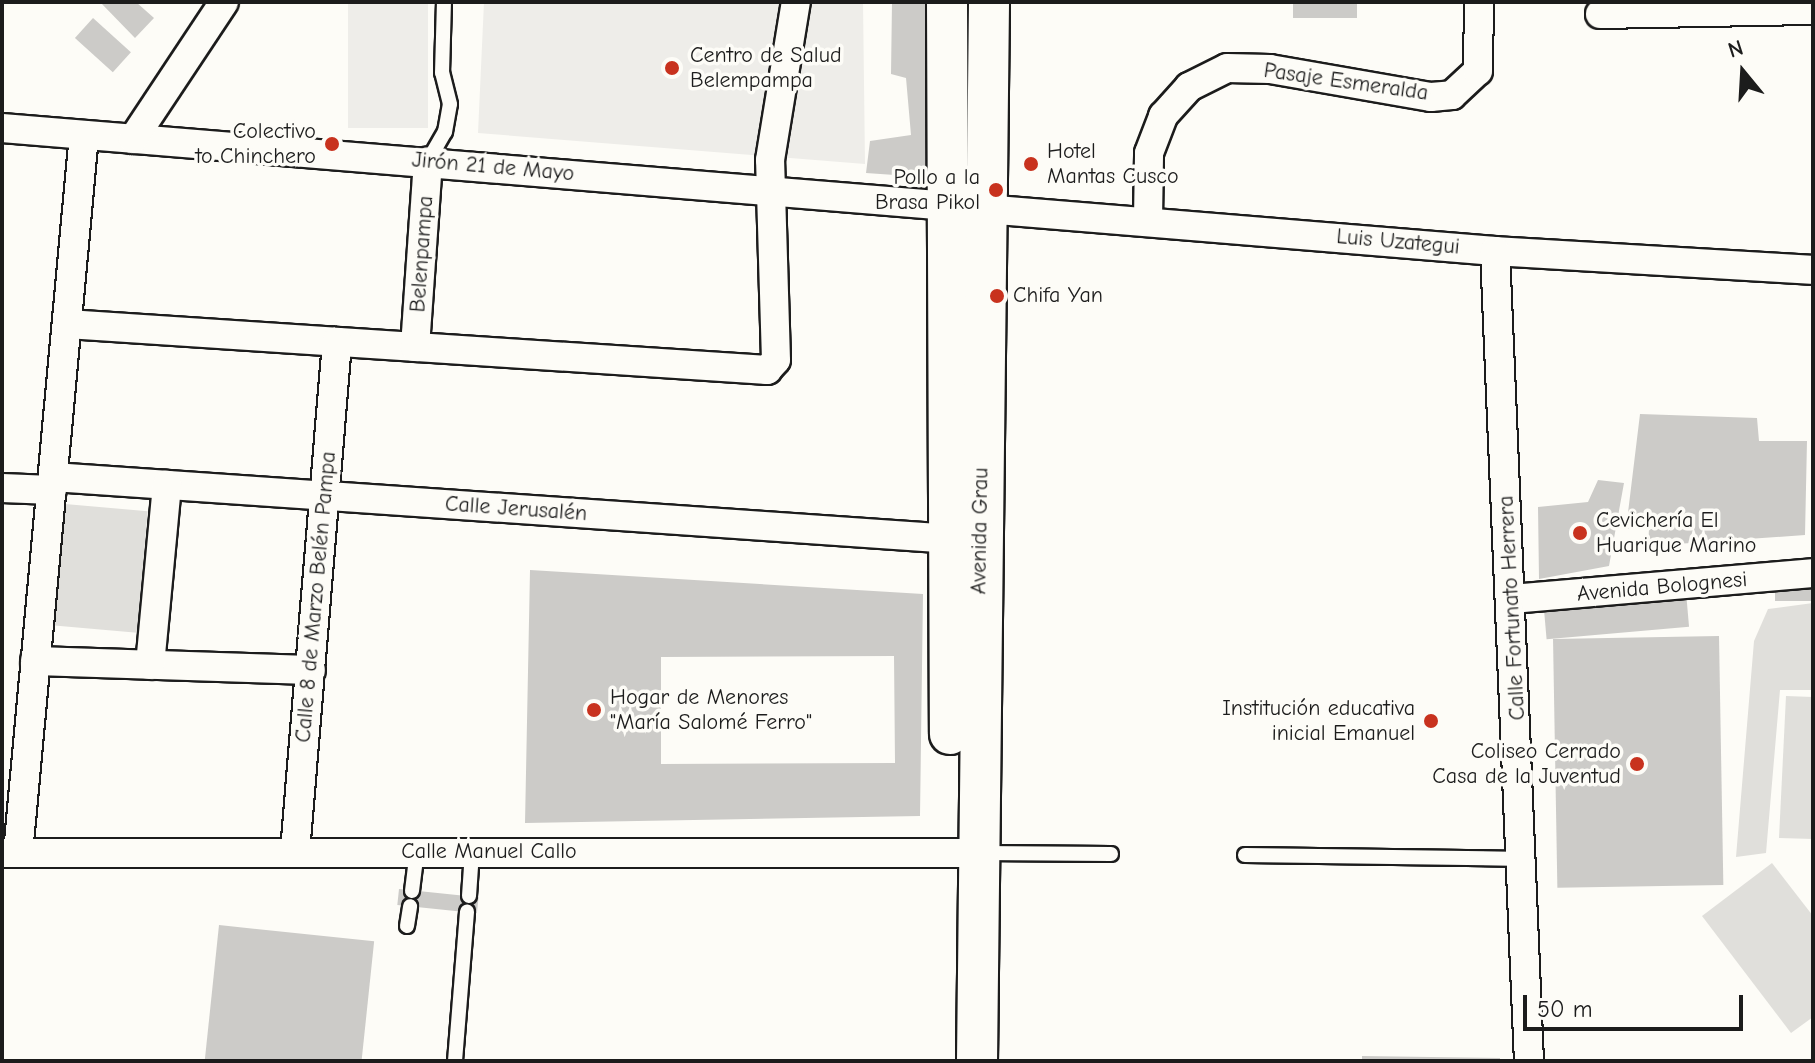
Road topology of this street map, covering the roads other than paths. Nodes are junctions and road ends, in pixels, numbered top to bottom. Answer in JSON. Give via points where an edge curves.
{"nodes":[{"id":1,"x":224,"y":2,"type":"edge"},
{"id":2,"x":444,"y":2,"type":"edge"},
{"id":3,"x":796,"y":2,"type":"edge"},
{"id":4,"x":947,"y":2,"type":"edge"},
{"id":5,"x":989,"y":2,"type":"edge"},
{"id":6,"x":1479,"y":2,"type":"edge"},
{"id":7,"x":1813,"y":10,"type":"edge"},
{"id":8,"x":1600,"y":14,"type":"dead end"},
{"id":9,"x":2,"y":128,"type":"edge"},
{"id":10,"x":84,"y":135,"type":"junction"},
{"id":11,"x":133,"y":139,"type":"junction"},
{"id":12,"x":428,"y":161,"type":"junction"},
{"id":13,"x":769,"y":190,"type":"junction"},
{"id":14,"x":964,"y":206,"type":"junction"},
{"id":15,"x":1148,"y":220,"type":"junction"},
{"id":16,"x":1495,"y":251,"type":"junction"},
{"id":17,"x":1813,"y":270,"type":"edge"},
{"id":18,"x":67,"y":324,"type":"junction"},
{"id":19,"x":337,"y":342,"type":"junction"},
{"id":20,"x":415,"y":347,"type":"junction"},
{"id":21,"x":52,"y":483,"type":"junction"},
{"id":22,"x":167,"y":485,"type":"junction"},
{"id":23,"x":2,"y":488,"type":"edge"},
{"id":24,"x":324,"y":495,"type":"junction"},
{"id":25,"x":965,"y":540,"type":"junction"},
{"id":26,"x":1813,"y":573,"type":"edge"},
{"id":27,"x":1511,"y":599,"type":"junction"},
{"id":28,"x":35,"y":661,"type":"junction"},
{"id":29,"x":150,"y":665,"type":"junction"},
{"id":30,"x":311,"y":670,"type":"junction"},
{"id":31,"x":295,"y":852,"type":"junction"},
{"id":32,"x":417,"y":852,"type":"junction"},
{"id":33,"x":472,"y":852,"type":"junction"},
{"id":34,"x":963,"y":852,"type":"junction"},
{"id":35,"x":10,"y":853,"type":"edge"},
{"id":36,"x":1111,"y":854,"type":"dead end"},
{"id":37,"x":1245,"y":855,"type":"dead end"},
{"id":38,"x":1524,"y":859,"type":"junction"},
{"id":39,"x":407,"y":926,"type":"dead end"},
{"id":40,"x":455,"y":1061,"type":"edge"},
{"id":41,"x":950,"y":1061,"type":"edge"},
{"id":42,"x":977,"y":1061,"type":"edge"},
{"id":43,"x":1529,"y":1061,"type":"edge"}],
"edges":[{"from":1,"to":11,"type":"street"},
{"from":2,"to":12,"type":"lane","via":[[442,73],[450,104],[445,132]]},
{"from":3,"to":13,"type":"street"},
{"from":4,"to":14,"type":"main road","name":"Avenida Grau"},
{"from":5,"to":14,"type":"main road","name":"Avenida Grau"},
{"from":6,"to":15,"type":"street","name":"Pasaje Esmeralda","via":[[1478,71],[1452,95],[1431,97],[1270,69],[1227,68],[1189,87],[1163,116],[1149,153]]},
{"from":7,"to":8,"type":"street"},
{"from":9,"to":10,"type":"street","name":"Jirón 21 de Mayo"},
{"from":10,"to":11,"type":"street","name":"Jirón 21 de Mayo"},
{"from":10,"to":18,"type":"street"},
{"from":11,"to":12,"type":"street","name":"Jirón 21 de Mayo"},
{"from":12,"to":13,"type":"street","name":"Jirón 21 de Mayo"},
{"from":12,"to":20,"type":"street","name":"Belenpampa"},
{"from":13,"to":14,"type":"street","name":"Jirón 21 de Mayo"},
{"from":13,"to":20,"type":"street","via":[[776,360],[767,370]]},
{"from":14,"to":15,"type":"street","name":"Luis Uzategui"},
{"from":14,"to":25,"type":"main road","name":"Avenida Grau"},
{"from":15,"to":16,"type":"street","name":"Luis Uzategui"},
{"from":16,"to":17,"type":"street","name":"Luis Uzategui"},
{"from":16,"to":27,"type":"street","name":"Calle Fortunato Herrera"},
{"from":18,"to":19,"type":"street"},
{"from":18,"to":21,"type":"street"},
{"from":19,"to":20,"type":"street"},
{"from":19,"to":24,"type":"street","name":"Calle 8 de Marzo Belén Pampa"},
{"from":21,"to":22,"type":"street","name":"Calle Jerusalén"},
{"from":21,"to":23,"type":"street","name":"Calle Jerusalén"},
{"from":21,"to":28,"type":"street"},
{"from":22,"to":24,"type":"street","name":"Calle Jerusalén"},
{"from":22,"to":29,"type":"street"},
{"from":24,"to":25,"type":"street","name":"Calle Jerusalén"},
{"from":24,"to":30,"type":"street","name":"Calle 8 de Marzo Belén Pampa"},
{"from":25,"to":34,"type":"main road","name":"Avenida Grau"},
{"from":26,"to":27,"type":"street","name":"Avenida Bolognesi"},
{"from":27,"to":38,"type":"street","name":"Calle Fortunato Herrera"},
{"from":28,"to":29,"type":"street"},
{"from":28,"to":35,"type":"street"},
{"from":29,"to":30,"type":"street"},
{"from":30,"to":31,"type":"street","name":"Calle 8 de Marzo Belén Pampa"},
{"from":31,"to":32,"type":"street","name":"Calle Manuel Callo"},
{"from":31,"to":35,"type":"street","name":"Calle Manuel Callo"},
{"from":32,"to":33,"type":"street","name":"Calle Manuel Callo"},
{"from":32,"to":39,"type":"lane"},
{"from":33,"to":34,"type":"street","name":"Calle Manuel Callo"},
{"from":33,"to":40,"type":"lane"},
{"from":34,"to":36,"type":"lane"},
{"from":34,"to":41,"type":"main road","name":"Avenida Grau"},
{"from":34,"to":42,"type":"main road","name":"Avenida Grau"},
{"from":37,"to":38,"type":"lane"},
{"from":38,"to":43,"type":"street","name":"Calle Fortunato Herrera"}]}
